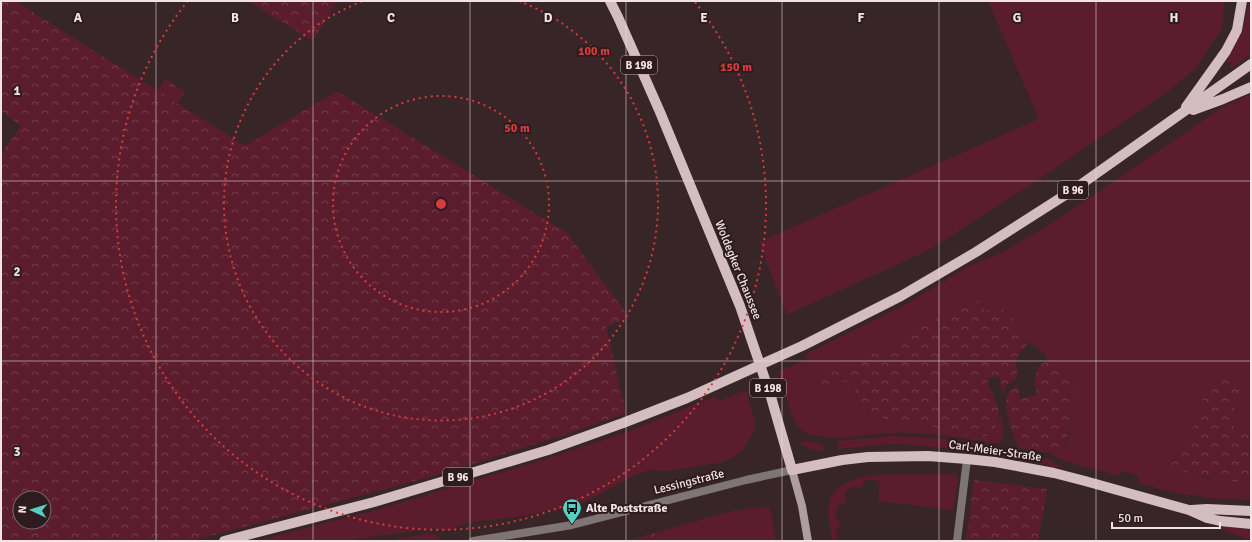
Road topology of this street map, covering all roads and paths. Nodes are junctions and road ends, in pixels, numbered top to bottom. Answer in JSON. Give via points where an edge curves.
{"nodes":[{"id":1,"x":610,"y":1,"type":"edge"},
{"id":2,"x":613,"y":1,"type":"edge"},
{"id":3,"x":1242,"y":1,"type":"edge"},
{"id":4,"x":618,"y":17,"type":"junction"},
{"id":5,"x":1251,"y":64,"type":"edge"},
{"id":6,"x":1251,"y":87,"type":"edge"},
{"id":7,"x":1182,"y":114,"type":"junction"},
{"id":8,"x":967,"y":459,"type":"junction"},
{"id":9,"x":792,"y":470,"type":"junction"},
{"id":10,"x":1189,"y":510,"type":"junction"},
{"id":11,"x":1251,"y":511,"type":"edge"},
{"id":12,"x":1251,"y":524,"type":"edge"},
{"id":13,"x":224,"y":541,"type":"edge"},
{"id":14,"x":473,"y":541,"type":"edge"},
{"id":15,"x":808,"y":541,"type":"edge"},
{"id":16,"x":957,"y":541,"type":"edge"}],
"edges":[{"from":1,"to":4,"type":"main road","name":"Woldegker Chaussee","number":"B 198"},
{"from":2,"to":4,"type":"main road","name":"Woldegker Chaussee","number":"B 198"},
{"from":3,"to":7,"type":"main road","number":"B 96","via":[[1237,30],[1226,52]]},
{"from":4,"to":9,"type":"main road","name":"Woldegker Chaussee","number":"B 198","via":[[740,306],[771,397]]},
{"from":5,"to":7,"type":"main road","number":"B 96"},
{"from":6,"to":7,"type":"main road","number":"B 96"},
{"from":7,"to":13,"type":"main road","number":"B 96","via":[[1074,190],[963,260],[901,296],[802,346],[714,386],[548,450],[374,502]]},
{"from":8,"to":9,"type":"main road","name":"Carl-Meier-Straße","via":[[928,456],[868,457]]},
{"from":8,"to":10,"type":"main road","name":"Carl-Meier-Straße","via":[[995,462],[1085,481]]},
{"from":8,"to":16,"type":"street"},
{"from":9,"to":14,"type":"street","name":"Lessingstraße","via":[[572,525]]},
{"from":9,"to":15,"type":"main road","name":"Woldegker Chaussee"},
{"from":10,"to":11,"type":"main road","name":"Carl-Meier-Straße"},
{"from":10,"to":12,"type":"main road","name":"Carl-Meier-Straße","via":[[1220,521]]}]}
